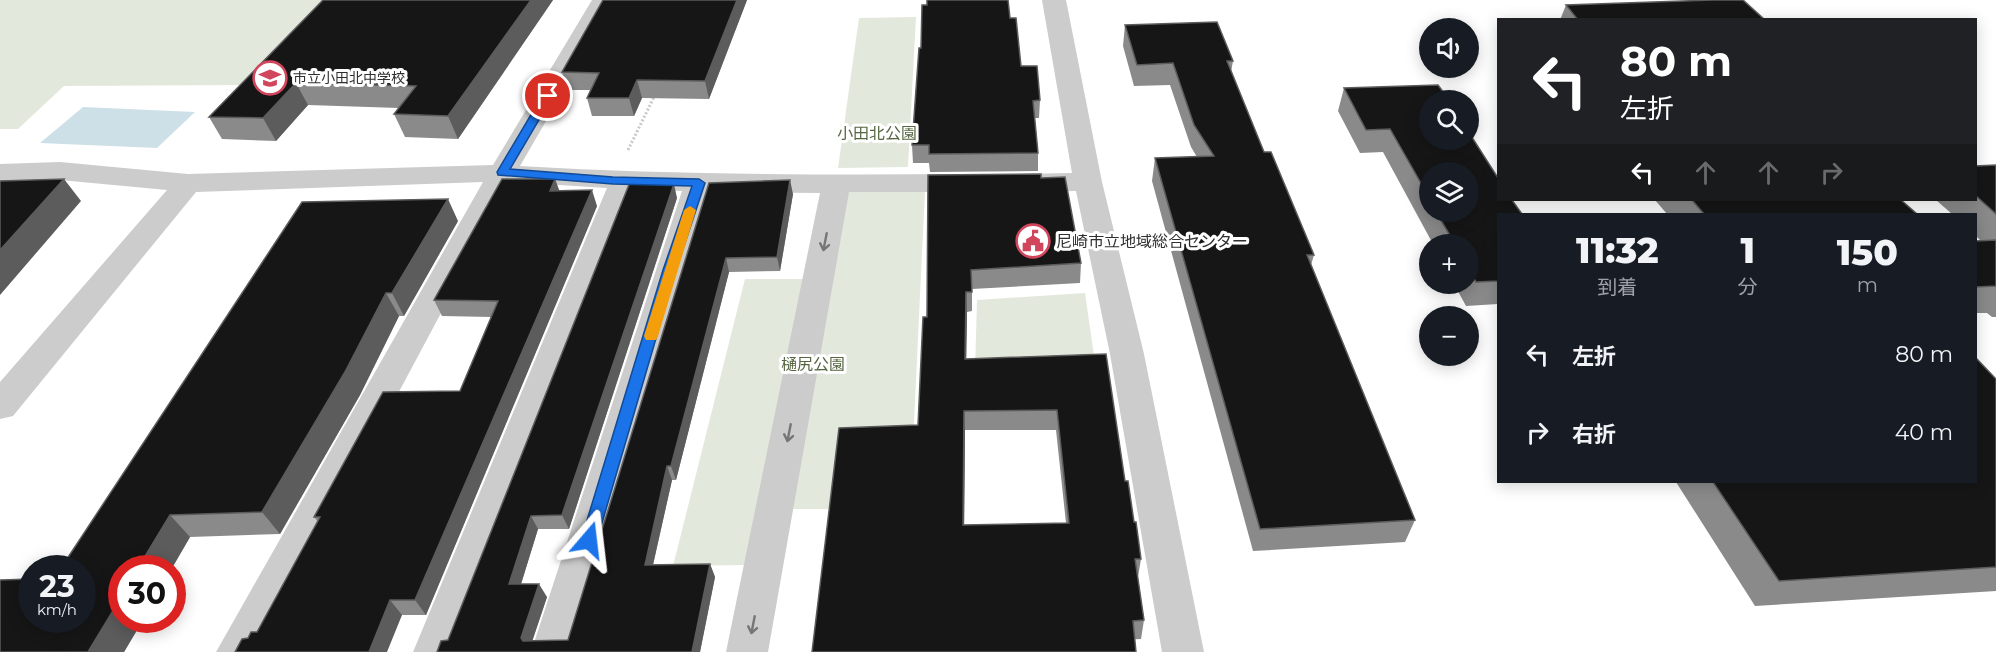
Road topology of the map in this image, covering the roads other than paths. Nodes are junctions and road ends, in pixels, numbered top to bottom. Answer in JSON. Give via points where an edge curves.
{"nodes":[{"id":1,"x":604,"y":0,"type":"edge"},
{"id":2,"x":1054,"y":0,"type":"edge"},
{"id":3,"x":502,"y":172,"type":"junction"},
{"id":4,"x":0,"y":173,"type":"edge"},
{"id":5,"x":619,"y":181,"type":"junction"},
{"id":6,"x":1088,"y":182,"type":"junction"},
{"id":7,"x":188,"y":183,"type":"junction"},
{"id":8,"x":699,"y":183,"type":"junction"},
{"id":9,"x":836,"y":184,"type":"junction"},
{"id":10,"x":0,"y":406,"type":"edge"},
{"id":11,"x":237,"y":652,"type":"edge"},
{"id":12,"x":434,"y":652,"type":"edge"},
{"id":13,"x":552,"y":652,"type":"edge"},
{"id":14,"x":747,"y":652,"type":"edge"},
{"id":15,"x":1183,"y":652,"type":"edge"}],
"edges":[{"from":1,"to":3,"type":"street"},
{"from":2,"to":6,"type":"street"},
{"from":3,"to":5,"type":"street"},
{"from":3,"to":7,"type":"street"},
{"from":3,"to":11,"type":"street"},
{"from":4,"to":7,"type":"street","via":[[60,171]]},
{"from":5,"to":8,"type":"street"},
{"from":5,"to":12,"type":"street"},
{"from":6,"to":9,"type":"street"},
{"from":6,"to":15,"type":"street","via":[[1127,354]]},
{"from":7,"to":10,"type":"street"},
{"from":8,"to":9,"type":"street"},
{"from":8,"to":13,"type":"street"},
{"from":9,"to":14,"type":"street","one_way":true}]}
